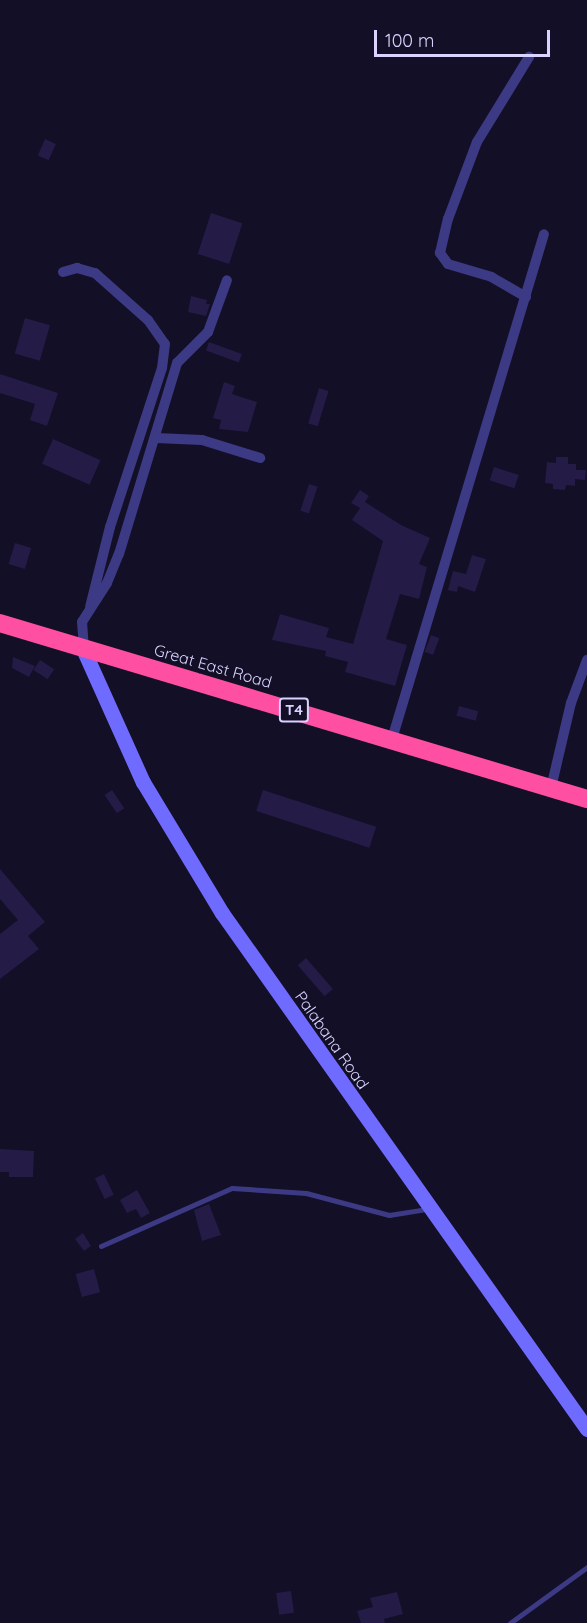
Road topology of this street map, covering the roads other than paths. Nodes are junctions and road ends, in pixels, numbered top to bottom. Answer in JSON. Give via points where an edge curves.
{"nodes":[{"id":1,"x":530,"y":57,"type":"dead end"},
{"id":2,"x":544,"y":234,"type":"dead end"},
{"id":3,"x":63,"y":272,"type":"dead end"},
{"id":4,"x":226,"y":280,"type":"dead end"},
{"id":5,"x":526,"y":297,"type":"junction"},
{"id":6,"x":156,"y":438,"type":"junction"},
{"id":7,"x":260,"y":458,"type":"dead end"},
{"id":8,"x":90,"y":607,"type":"junction"},
{"id":9,"x":0,"y":623,"type":"edge"},
{"id":10,"x":84,"y":651,"type":"junction"},
{"id":11,"x":587,"y":660,"type":"edge"},
{"id":12,"x":392,"y":739,"type":"junction"},
{"id":13,"x":551,"y":788,"type":"junction"},
{"id":14,"x":587,"y":799,"type":"edge"},
{"id":15,"x":430,"y":1208,"type":"junction"},
{"id":16,"x":101,"y":1246,"type":"dead end"},
{"id":17,"x":587,"y":1429,"type":"edge"},
{"id":18,"x":587,"y":1567,"type":"edge"},
{"id":19,"x":510,"y":1623,"type":"edge"}],
"edges":[{"from":1,"to":5,"type":"street","via":[[477,142],[448,219],[440,253],[448,264],[492,277]]},
{"from":2,"to":5,"type":"street"},
{"from":3,"to":8,"type":"street","via":[[77,268],[95,273],[148,320],[165,344],[162,368],[110,527]]},
{"from":4,"to":6,"type":"street","via":[[208,332],[177,363]]},
{"from":5,"to":12,"type":"street"},
{"from":6,"to":7,"type":"street","via":[[202,440]]},
{"from":6,"to":8,"type":"street","via":[[119,554],[107,583]]},
{"from":8,"to":10,"type":"street","via":[[82,622]]},
{"from":9,"to":10,"type":"highway","name":"Great East Road","number":"T4"},
{"from":10,"to":12,"type":"highway","name":"Great East Road","number":"T4"},
{"from":10,"to":15,"type":"street","name":"Palabana Road","via":[[143,782],[191,863],[260,968]]},
{"from":11,"to":13,"type":"street","via":[[571,703]]},
{"from":12,"to":13,"type":"highway","name":"Great East Road","number":"T4"},
{"from":13,"to":14,"type":"highway","name":"Great East Road","number":"T4"},
{"from":15,"to":16,"type":"lane","via":[[416,1214],[389,1215],[306,1193],[232,1188]]},
{"from":15,"to":17,"type":"street","name":"Palabana Road"},
{"from":18,"to":19,"type":"lane"}]}
